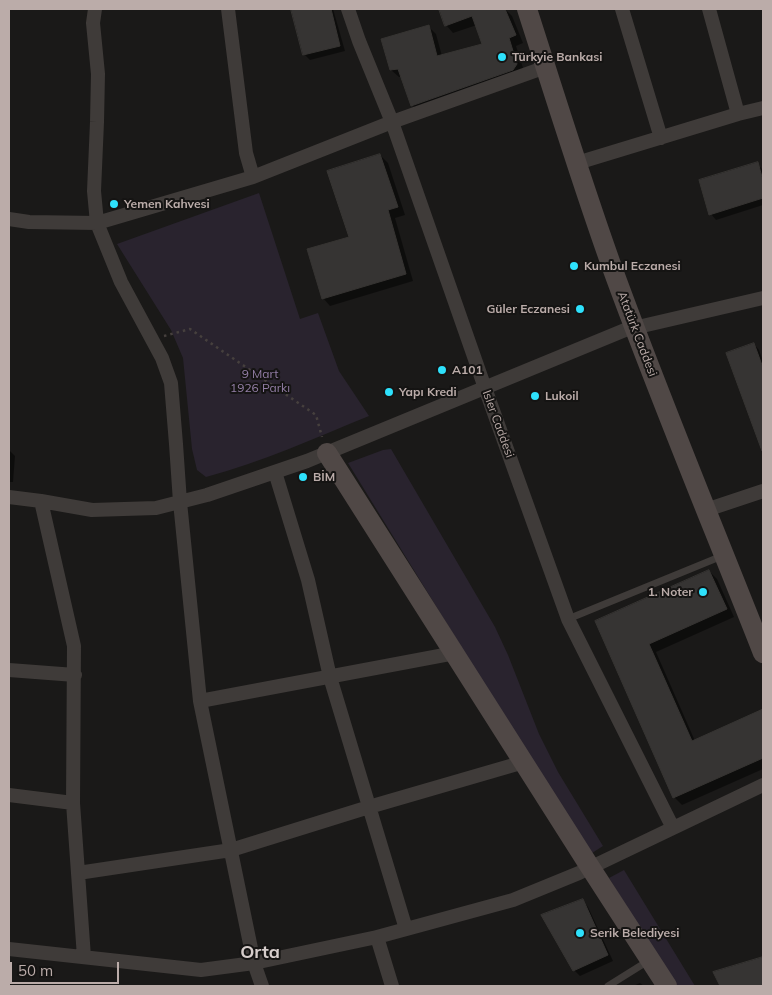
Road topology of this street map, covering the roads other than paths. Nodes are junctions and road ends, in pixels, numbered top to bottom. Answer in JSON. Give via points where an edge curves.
{"nodes":[{"id":1,"x":95,"y":9,"type":"edge"},
{"id":2,"x":228,"y":9,"type":"edge"},
{"id":3,"x":348,"y":9,"type":"edge"},
{"id":4,"x":527,"y":9,"type":"edge"},
{"id":5,"x":622,"y":9,"type":"edge"},
{"id":6,"x":709,"y":9,"type":"edge"},
{"id":7,"x":546,"y":67,"type":"junction"},
{"id":8,"x":763,"y":108,"type":"edge"},
{"id":9,"x":738,"y":114,"type":"junction"},
{"id":10,"x":392,"y":122,"type":"junction"},
{"id":11,"x":661,"y":138,"type":"junction"},
{"id":12,"x":577,"y":163,"type":"junction"},
{"id":13,"x":253,"y":177,"type":"junction"},
{"id":14,"x":9,"y":219,"type":"edge"},
{"id":15,"x":97,"y":223,"type":"junction"},
{"id":16,"x":763,"y":298,"type":"edge"},
{"id":17,"x":635,"y":327,"type":"junction"},
{"id":18,"x":485,"y":388,"type":"junction"},
{"id":19,"x":327,"y":453,"type":"junction"},
{"id":20,"x":275,"y":472,"type":"junction"},
{"id":21,"x":763,"y":491,"type":"edge"},
{"id":22,"x":9,"y":497,"type":"edge"},
{"id":23,"x":41,"y":501,"type":"junction"},
{"id":24,"x":180,"y":502,"type":"junction"},
{"id":25,"x":706,"y":510,"type":"junction"},
{"id":26,"x":725,"y":555,"type":"junction"},
{"id":27,"x":568,"y":619,"type":"junction"},
{"id":28,"x":455,"y":653,"type":"junction"},
{"id":29,"x":763,"y":654,"type":"edge"},
{"id":30,"x":9,"y":670,"type":"edge"},
{"id":31,"x":75,"y":675,"type":"junction"},
{"id":32,"x":330,"y":677,"type":"junction"},
{"id":33,"x":200,"y":701,"type":"junction"},
{"id":34,"x":524,"y":762,"type":"junction"},
{"id":35,"x":763,"y":785,"type":"edge"},
{"id":36,"x":9,"y":795,"type":"edge"},
{"id":37,"x":73,"y":803,"type":"junction"},
{"id":38,"x":369,"y":807,"type":"junction"},
{"id":39,"x":673,"y":828,"type":"junction"},
{"id":40,"x":231,"y":850,"type":"junction"},
{"id":41,"x":590,"y":867,"type":"junction"},
{"id":42,"x":78,"y":872,"type":"junction"},
{"id":43,"x":406,"y":929,"type":"junction"},
{"id":44,"x":377,"y":937,"type":"junction"},
{"id":45,"x":9,"y":950,"type":"edge"},
{"id":46,"x":84,"y":957,"type":"junction"},
{"id":47,"x":650,"y":960,"type":"junction"},
{"id":48,"x":254,"y":963,"type":"junction"},
{"id":49,"x":262,"y":986,"type":"edge"},
{"id":50,"x":392,"y":986,"type":"edge"},
{"id":51,"x":608,"y":986,"type":"edge"},
{"id":52,"x":667,"y":986,"type":"edge"}],
"edges":[{"from":1,"to":15,"type":"street","via":[[98,122],[94,192]]},
{"from":2,"to":13,"type":"street","via":[[246,153]]},
{"from":3,"to":10,"type":"street","name":"Isler Caddesi"},
{"from":4,"to":7,"type":"main road","name":"Atatürk Caddesi"},
{"from":5,"to":11,"type":"street"},
{"from":6,"to":9,"type":"street"},
{"from":7,"to":10,"type":"street"},
{"from":7,"to":12,"type":"main road","name":"Atatürk Caddesi"},
{"from":8,"to":9,"type":"street"},
{"from":9,"to":11,"type":"street"},
{"from":10,"to":13,"type":"street"},
{"from":10,"to":18,"type":"street","name":"Isler Caddesi"},
{"from":11,"to":12,"type":"street"},
{"from":12,"to":17,"type":"main road","name":"Atatürk Caddesi"},
{"from":13,"to":15,"type":"street"},
{"from":14,"to":15,"type":"street"},
{"from":15,"to":24,"type":"street","via":[[121,282],[162,358],[171,383]]},
{"from":16,"to":17,"type":"street"},
{"from":17,"to":18,"type":"street"},
{"from":17,"to":25,"type":"main road","name":"Atatürk Caddesi"},
{"from":18,"to":19,"type":"street"},
{"from":18,"to":27,"type":"street","name":"Isler Caddesi"},
{"from":19,"to":20,"type":"street"},
{"from":19,"to":28,"type":"main road"},
{"from":20,"to":24,"type":"street"},
{"from":20,"to":32,"type":"street","via":[[308,580]]},
{"from":21,"to":25,"type":"street"},
{"from":22,"to":23,"type":"street"},
{"from":23,"to":24,"type":"street","via":[[92,510],[156,508]]},
{"from":23,"to":31,"type":"street","via":[[74,646]]},
{"from":24,"to":33,"type":"street"},
{"from":25,"to":26,"type":"main road","name":"Atatürk Caddesi"},
{"from":26,"to":27,"type":"lane"},
{"from":26,"to":29,"type":"main road","name":"Atatürk Caddesi"},
{"from":27,"to":39,"type":"street","name":"Isler Caddesi"},
{"from":28,"to":32,"type":"street"},
{"from":28,"to":34,"type":"main road"},
{"from":30,"to":31,"type":"street"},
{"from":31,"to":37,"type":"street"},
{"from":32,"to":33,"type":"street"},
{"from":32,"to":38,"type":"street"},
{"from":33,"to":40,"type":"street"},
{"from":34,"to":38,"type":"street"},
{"from":34,"to":41,"type":"main road"},
{"from":35,"to":39,"type":"street"},
{"from":36,"to":37,"type":"street"},
{"from":37,"to":42,"type":"street"},
{"from":38,"to":40,"type":"street"},
{"from":38,"to":43,"type":"street"},
{"from":39,"to":41,"type":"street"},
{"from":40,"to":42,"type":"street"},
{"from":40,"to":48,"type":"street"},
{"from":41,"to":43,"type":"street","via":[[513,900]]},
{"from":41,"to":47,"type":"main road"},
{"from":42,"to":46,"type":"street"},
{"from":43,"to":44,"type":"street"},
{"from":44,"to":48,"type":"street"},
{"from":44,"to":50,"type":"street"},
{"from":45,"to":46,"type":"street"},
{"from":46,"to":48,"type":"street","via":[[201,970]]},
{"from":47,"to":51,"type":"lane"},
{"from":47,"to":52,"type":"main road"},
{"from":48,"to":49,"type":"street"}]}
